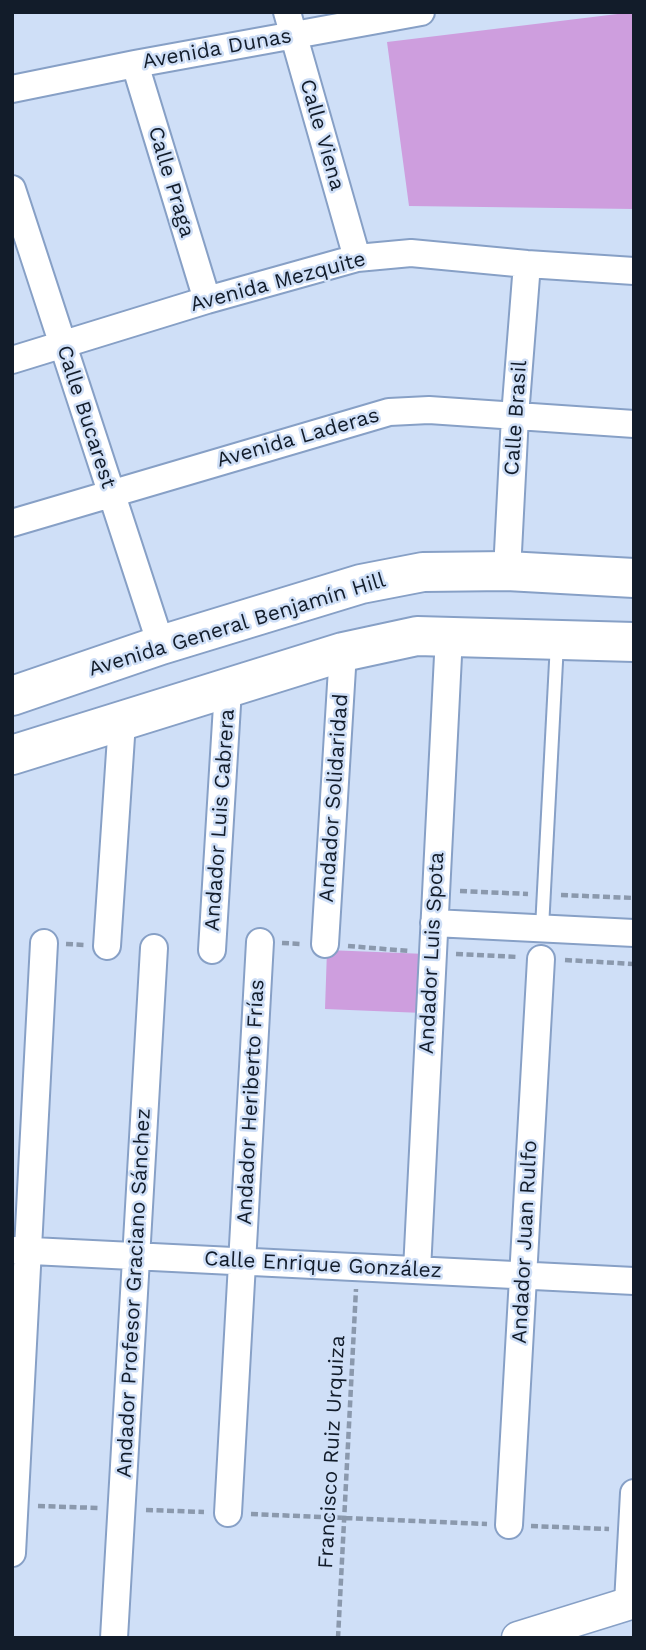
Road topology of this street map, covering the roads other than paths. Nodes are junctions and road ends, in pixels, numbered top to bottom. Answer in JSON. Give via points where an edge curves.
{"nodes":[{"id":1,"x":422,"y":12,"type":"edge"},
{"id":2,"x":290,"y":24,"type":"edge"},
{"id":3,"x":135,"y":64,"type":"junction"},
{"id":4,"x":12,"y":89,"type":"edge"},
{"id":5,"x":12,"y":189,"type":"edge"},
{"id":6,"x":358,"y":258,"type":"junction"},
{"id":7,"x":527,"y":264,"type":"junction"},
{"id":8,"x":634,"y":271,"type":"edge"},
{"id":9,"x":207,"y":300,"type":"junction"},
{"id":10,"x":62,"y":344,"type":"junction"},
{"id":11,"x":12,"y":360,"type":"edge"},
{"id":12,"x":515,"y":416,"type":"junction"},
{"id":13,"x":634,"y":424,"type":"edge"},
{"id":14,"x":110,"y":494,"type":"junction"},
{"id":15,"x":12,"y":523,"type":"edge"},
{"id":16,"x":507,"y":571,"type":"junction"},
{"id":17,"x":634,"y":578,"type":"edge"},
{"id":18,"x":449,"y":636,"type":"junction"},
{"id":19,"x":557,"y":640,"type":"junction"},
{"id":20,"x":634,"y":642,"type":"edge"},
{"id":21,"x":161,"y":645,"type":"junction"},
{"id":22,"x":343,"y":652,"type":"junction"},
{"id":23,"x":228,"y":690,"type":"junction"},
{"id":24,"x":12,"y":696,"type":"edge"},
{"id":25,"x":122,"y":722,"type":"junction"},
{"id":26,"x":12,"y":755,"type":"edge"},
{"id":27,"x":434,"y":923,"type":"junction"},
{"id":28,"x":542,"y":928,"type":"junction"},
{"id":29,"x":634,"y":933,"type":"edge"},
{"id":30,"x":260,"y":942,"type":"dead end"},
{"id":31,"x":44,"y":943,"type":"dead end"},
{"id":32,"x":325,"y":944,"type":"dead end"},
{"id":33,"x":107,"y":946,"type":"dead end"},
{"id":34,"x":154,"y":948,"type":"dead end"},
{"id":35,"x":212,"y":950,"type":"dead end"},
{"id":36,"x":541,"y":959,"type":"dead end"},
{"id":37,"x":20,"y":1251,"type":"edge"},
{"id":38,"x":136,"y":1256,"type":"junction"},
{"id":39,"x":242,"y":1261,"type":"junction"},
{"id":40,"x":417,"y":1270,"type":"junction"},
{"id":41,"x":523,"y":1275,"type":"junction"},
{"id":42,"x":634,"y":1280,"type":"edge"},
{"id":43,"x":634,"y":1493,"type":"edge"},
{"id":44,"x":228,"y":1513,"type":"road end"},
{"id":45,"x":509,"y":1525,"type":"road end"},
{"id":46,"x":12,"y":1553,"type":"edge"},
{"id":47,"x":631,"y":1603,"type":"edge"},
{"id":48,"x":523,"y":1637,"type":"edge"},
{"id":49,"x":114,"y":1638,"type":"edge"}],
"edges":[{"from":1,"to":2,"type":"street","name":"Avenida Dunas"},
{"from":2,"to":3,"type":"street","name":"Avenida Dunas"},
{"from":2,"to":6,"type":"street","name":"Calle Viena"},
{"from":3,"to":4,"type":"street","name":"Avenida Dunas"},
{"from":3,"to":9,"type":"street","name":"Calle Praga"},
{"from":5,"to":10,"type":"street","name":"Calle Bucarest"},
{"from":6,"to":7,"type":"street","name":"Avenida Mezquite","via":[[411,253]]},
{"from":6,"to":9,"type":"street","name":"Avenida Mezquite"},
{"from":7,"to":8,"type":"street","name":"Avenida Mezquite"},
{"from":7,"to":12,"type":"street","name":"Calle Brasil"},
{"from":9,"to":10,"type":"street","name":"Avenida Mezquite"},
{"from":10,"to":11,"type":"street","name":"Avenida Mezquite"},
{"from":10,"to":14,"type":"street","name":"Calle Bucarest"},
{"from":12,"to":13,"type":"street","name":"Avenida Laderas"},
{"from":12,"to":14,"type":"street","name":"Avenida Laderas","via":[[389,412]]},
{"from":12,"to":16,"type":"street","name":"Calle Brasil"},
{"from":14,"to":15,"type":"street","name":"Avenida Laderas"},
{"from":14,"to":21,"type":"street","name":"Calle Bucarest"},
{"from":16,"to":17,"type":"main road","name":"Avenida General Benjamín Hill"},
{"from":16,"to":21,"type":"main road","name":"Avenida General Benjamín Hill","via":[[423,572],[361,584]]},
{"from":18,"to":19,"type":"main road"},
{"from":18,"to":22,"type":"main road","via":[[417,636]]},
{"from":18,"to":27,"type":"street","name":"Andador Luis Spota"},
{"from":19,"to":20,"type":"main road"},
{"from":19,"to":28,"type":"lane"},
{"from":21,"to":24,"type":"main road","name":"Avenida General Benjamín Hill"},
{"from":22,"to":23,"type":"main road"},
{"from":22,"to":32,"type":"street","name":"Andador Solidaridad"},
{"from":23,"to":25,"type":"main road"},
{"from":23,"to":35,"type":"street","name":"Andador Luis Cabrera"},
{"from":25,"to":26,"type":"main road"},
{"from":25,"to":33,"type":"street"},
{"from":27,"to":28,"type":"street"},
{"from":27,"to":40,"type":"street","name":"Andador Luis Spota"},
{"from":28,"to":29,"type":"street"},
{"from":30,"to":39,"type":"street","name":"Andador Heriberto Frías"},
{"from":31,"to":37,"type":"street"},
{"from":34,"to":38,"type":"street","name":"Andador Profesor Graciano Sánchez"},
{"from":36,"to":41,"type":"street","name":"Andador Juan Rulfo"},
{"from":37,"to":38,"type":"street","name":"Calle Enrique González"},
{"from":37,"to":46,"type":"street"},
{"from":38,"to":39,"type":"street","name":"Calle Enrique González"},
{"from":38,"to":49,"type":"street","name":"Andador Profesor Graciano Sánchez"},
{"from":39,"to":40,"type":"street","name":"Calle Enrique González"},
{"from":39,"to":44,"type":"street","name":"Andador Heriberto Frías"},
{"from":40,"to":41,"type":"street","name":"Calle Enrique González"},
{"from":41,"to":42,"type":"street","name":"Calle Enrique González"},
{"from":41,"to":45,"type":"street","name":"Andador Juan Rulfo"},
{"from":43,"to":47,"type":"street"},
{"from":47,"to":48,"type":"street"}]}
